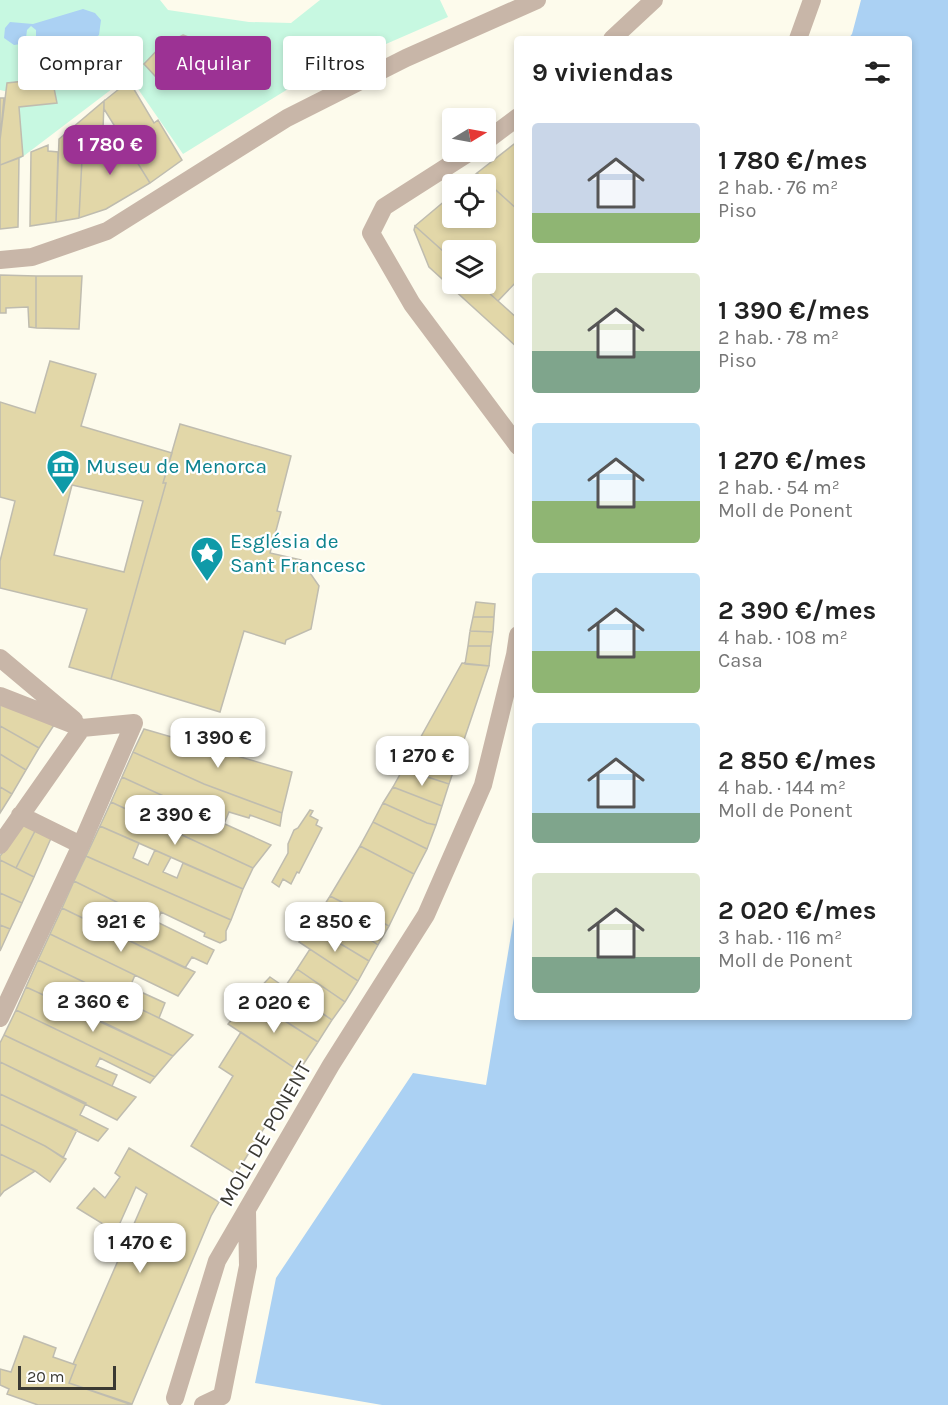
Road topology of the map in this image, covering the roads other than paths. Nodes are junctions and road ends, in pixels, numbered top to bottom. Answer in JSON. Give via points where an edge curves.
{"nodes":[{"id":1,"x":537,"y":0,"type":"edge"},
{"id":2,"x":654,"y":0,"type":"edge"},
{"id":3,"x":812,"y":0,"type":"edge"},
{"id":4,"x":615,"y":36,"type":"edge"},
{"id":5,"x":799,"y":36,"type":"edge"},
{"id":6,"x":514,"y":120,"type":"edge"},
{"id":7,"x":496,"y":134,"type":"edge"},
{"id":8,"x":454,"y":162,"type":"edge"},
{"id":9,"x":0,"y":260,"type":"edge"},
{"id":10,"x":514,"y":441,"type":"edge"},
{"id":11,"x":0,"y":658,"type":"edge"},
{"id":12,"x":514,"y":659,"type":"edge"},
{"id":13,"x":0,"y":696,"type":"edge"},
{"id":14,"x":82,"y":728,"type":"junction"},
{"id":15,"x":20,"y":815,"type":"junction"},
{"id":16,"x":0,"y":845,"type":"edge"},
{"id":17,"x":81,"y":845,"type":"junction"},
{"id":18,"x":0,"y":1018,"type":"edge"},
{"id":19,"x":247,"y":1209,"type":"junction"},
{"id":20,"x":174,"y":1403,"type":"edge"},
{"id":21,"x":203,"y":1405,"type":"edge"}],
"edges":[{"from":1,"to":9,"type":"street","via":[[406,58],[287,118],[107,231],[32,257]]},
{"from":2,"to":4,"type":"street"},
{"from":3,"to":5,"type":"street"},
{"from":6,"to":7,"type":"street"},
{"from":8,"to":10,"type":"street","via":[[384,207],[371,233],[412,304]]},
{"from":11,"to":14,"type":"street"},
{"from":12,"to":19,"type":"street","name":"MOLL DE PONENT","via":[[483,785],[426,915]]},
{"from":13,"to":14,"type":"street"},
{"from":14,"to":15,"type":"street"},
{"from":14,"to":17,"type":"street","via":[[134,723]]},
{"from":15,"to":16,"type":"street"},
{"from":15,"to":17,"type":"street"},
{"from":17,"to":18,"type":"street"},
{"from":19,"to":20,"type":"street","name":"MOLL DE PONENT","via":[[217,1261]]},
{"from":19,"to":21,"type":"street","via":[[248,1266],[222,1396]]}]}
